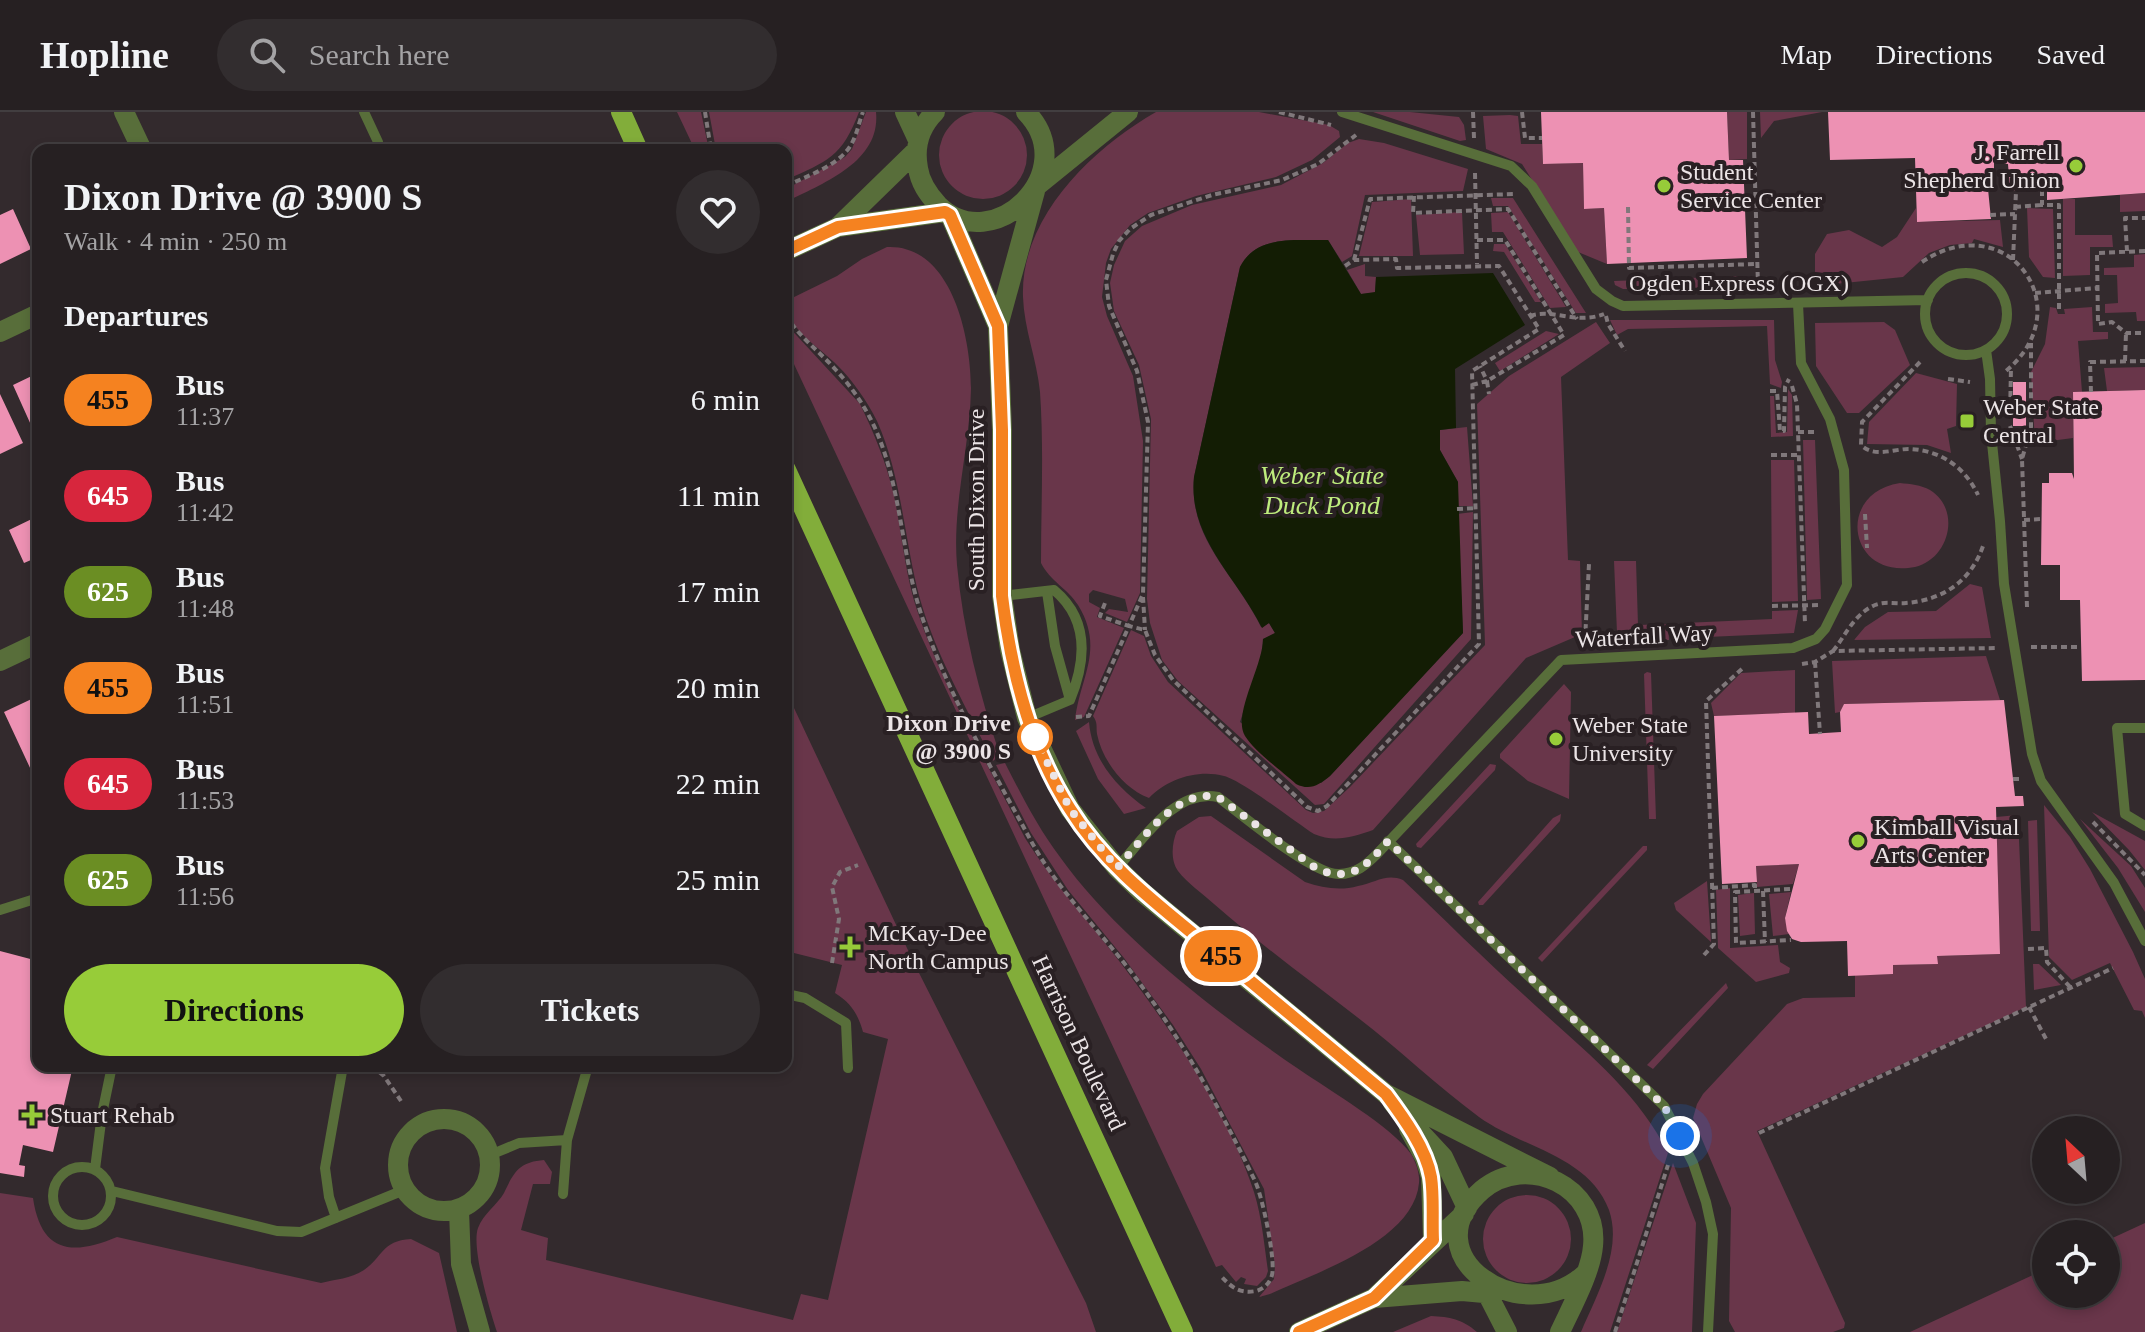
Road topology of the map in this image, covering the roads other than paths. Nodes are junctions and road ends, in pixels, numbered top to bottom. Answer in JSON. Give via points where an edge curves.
{"nodes":[{"id":1,"x":124,"y":112,"type":"edge"},
{"id":2,"x":364,"y":112,"type":"edge"},
{"id":3,"x":621,"y":112,"type":"edge"},
{"id":4,"x":905,"y":112,"type":"edge"},
{"id":5,"x":935,"y":112,"type":"edge"},
{"id":6,"x":1026,"y":112,"type":"edge"},
{"id":7,"x":1128,"y":112,"type":"edge"},
{"id":8,"x":1342,"y":112,"type":"edge"},
{"id":9,"x":378,"y":142,"type":"dead end"},
{"id":10,"x":139,"y":144,"type":"edge"},
{"id":11,"x":635,"y":144,"type":"edge"},
{"id":12,"x":917,"y":146,"type":"junction"},
{"id":13,"x":1037,"y":186,"type":"junction"},
{"id":14,"x":948,"y":213,"type":"junction"},
{"id":15,"x":838,"y":227,"type":"junction"},
{"id":16,"x":792,"y":248,"type":"edge"},
{"id":17,"x":1928,"y":300,"type":"junction"},
{"id":18,"x":1798,"y":304,"type":"junction"},
{"id":19,"x":32,"y":317,"type":"edge"},
{"id":20,"x":998,"y":326,"type":"junction"},
{"id":21,"x":0,"y":332,"type":"edge"},
{"id":22,"x":1986,"y":350,"type":"junction"},
{"id":23,"x":792,"y":483,"type":"edge"},
{"id":24,"x":1047,"y":592,"type":"junction"},
{"id":25,"x":1002,"y":596,"type":"junction"},
{"id":26,"x":32,"y":646,"type":"edge"},
{"id":27,"x":0,"y":661,"type":"edge"},
{"id":28,"x":1070,"y":700,"type":"junction"},
{"id":29,"x":1027,"y":718,"type":"junction"},
{"id":30,"x":2145,"y":728,"type":"edge"},
{"id":31,"x":2145,"y":826,"type":"edge"},
{"id":32,"x":1388,"y":841,"type":"junction"},
{"id":33,"x":1117,"y":868,"type":"junction"},
{"id":34,"x":32,"y":900,"type":"edge"},
{"id":35,"x":0,"y":910,"type":"edge"},
{"id":36,"x":2145,"y":941,"type":"edge"},
{"id":37,"x":792,"y":995,"type":"edge"},
{"id":38,"x":848,"y":1068,"type":"dead end"},
{"id":39,"x":111,"y":1072,"type":"edge"},
{"id":40,"x":342,"y":1072,"type":"edge"},
{"id":41,"x":586,"y":1072,"type":"edge"},
{"id":42,"x":1386,"y":1094,"type":"junction"},
{"id":43,"x":1400,"y":1112,"type":"junction"},
{"id":44,"x":567,"y":1140,"type":"junction"},
{"id":45,"x":490,"y":1155,"type":"junction"},
{"id":46,"x":95,"y":1169,"type":"junction"},
{"id":47,"x":1550,"y":1177,"type":"junction"},
{"id":48,"x":404,"y":1190,"type":"junction"},
{"id":49,"x":112,"y":1191,"type":"junction"},
{"id":50,"x":563,"y":1194,"type":"dead end"},
{"id":51,"x":459,"y":1210,"type":"junction"},
{"id":52,"x":1466,"y":1211,"type":"junction"},
{"id":53,"x":336,"y":1218,"type":"junction"},
{"id":54,"x":1433,"y":1240,"type":"junction"},
{"id":55,"x":1585,"y":1274,"type":"junction"},
{"id":56,"x":1486,"y":1295,"type":"junction"},
{"id":57,"x":1374,"y":1298,"type":"junction"},
{"id":58,"x":480,"y":1332,"type":"edge"},
{"id":59,"x":1183,"y":1332,"type":"edge"},
{"id":60,"x":1299,"y":1332,"type":"edge"},
{"id":61,"x":1507,"y":1332,"type":"edge"},
{"id":62,"x":1560,"y":1332,"type":"edge"},
{"id":63,"x":1708,"y":1332,"type":"edge"}],
"edges":[{"from":1,"to":10,"type":"street"},
{"from":2,"to":9,"type":"lane"},
{"from":3,"to":11,"type":"main road"},
{"from":4,"to":12,"type":"street","name":"South Dixon Drive"},
{"from":5,"to":12,"type":"street"},
{"from":6,"to":13,"type":"street","name":"South Dixon Drive","via":[[1044,147]]},
{"from":7,"to":13,"type":"street"},
{"from":8,"to":18,"type":"lane","name":"Ogden Express (OGX)","via":[[1511,166],[1532,186],[1596,289],[1623,306]]},
{"from":12,"to":14,"type":"street","name":"South Dixon Drive","via":[[923,184]]},
{"from":12,"to":15,"type":"street"},
{"from":13,"to":14,"type":"street","via":[[1021,206],[1002,216],[981,220]]},
{"from":13,"to":20,"type":"street","name":"South Dixon Drive"},
{"from":14,"to":15,"type":"street"},
{"from":14,"to":20,"type":"street","name":"South Dixon Drive"},
{"from":15,"to":16,"type":"street"},
{"from":17,"to":18,"type":"lane","name":"Ogden Express (OGX)"},
{"from":17,"to":22,"type":"lane","via":[[1926,322],[1944,348],[1965,355]]},
{"from":17,"to":22,"type":"lane","via":[[1951,277],[1973,274],[1993,283],[2005,301],[2006,323]]},
{"from":18,"to":32,"type":"lane","name":"Waterfall Way","via":[[1801,363],[1830,419],[1844,470],[1847,585],[1825,629],[1816,639],[1793,648],[1561,660]]},
{"from":19,"to":21,"type":"street"},
{"from":20,"to":25,"type":"street","name":"South Dixon Drive"},
{"from":22,"to":36,"type":"lane","via":[[2004,584],[2032,754],[2041,781],[2114,883]]},
{"from":23,"to":59,"type":"main road","name":"Harrison Boulevard"},
{"from":24,"to":25,"type":"lane"},
{"from":24,"to":28,"type":"lane"},
{"from":24,"to":28,"type":"lane","via":[[1054,590],[1071,609],[1082,639],[1083,662]]},
{"from":25,"to":29,"type":"street","name":"South Dixon Drive"},
{"from":26,"to":27,"type":"street"},
{"from":28,"to":29,"type":"lane"},
{"from":29,"to":33,"type":"street","name":"South Dixon Drive","via":[[1070,809]]},
{"from":30,"to":31,"type":"lane","via":[[2117,728],[2125,814]]},
{"from":32,"to":33,"type":"lane","name":"Waterfall Way","via":[[1361,869],[1327,873],[1218,797],[1200,796],[1168,813]]},
{"from":32,"to":63,"type":"lane","via":[[1664,1106],[1693,1163],[1713,1234]]},
{"from":33,"to":42,"type":"street","name":"South Dixon Drive"},
{"from":34,"to":35,"type":"lane"},
{"from":37,"to":38,"type":"lane","via":[[846,1023]]},
{"from":39,"to":46,"type":"lane"},
{"from":40,"to":53,"type":"lane","via":[[325,1168]]},
{"from":41,"to":44,"type":"lane"},
{"from":42,"to":43,"type":"street","name":"South Dixon Drive"},
{"from":42,"to":47,"type":"street","name":"South Dixon Drive"},
{"from":43,"to":52,"type":"street","name":"South Dixon Drive","via":[[1443,1157]]},
{"from":43,"to":54,"type":"street","via":[[1431,1177]]},
{"from":44,"to":45,"type":"lane","via":[[519,1143]]},
{"from":44,"to":50,"type":"lane"},
{"from":45,"to":48,"type":"street","via":[[475,1130],[462,1123],[448,1119],[420,1125],[401,1147],[397,1161]]},
{"from":45,"to":51,"type":"street","via":[[488,1182]]},
{"from":46,"to":49,"type":"lane"},
{"from":46,"to":49,"type":"lane","via":[[76,1167],[60,1176],[53,1194],[58,1212],[73,1224],[93,1223],[108,1211]]},
{"from":47,"to":52,"type":"street","via":[[1509,1175],[1485,1188]]},
{"from":47,"to":55,"type":"street","via":[[1574,1193],[1590,1217],[1593,1246]]},
{"from":48,"to":51,"type":"street","via":[[428,1209]]},
{"from":48,"to":53,"type":"lane"},
{"from":49,"to":53,"type":"lane","via":[[277,1231],[301,1232]]},
{"from":51,"to":58,"type":"street","via":[[461,1264]]},
{"from":52,"to":54,"type":"street"},
{"from":52,"to":56,"type":"street","via":[[1459,1239],[1462,1263]]},
{"from":54,"to":57,"type":"street"},
{"from":55,"to":56,"type":"street","via":[[1569,1293],[1548,1304],[1524,1308]]},
{"from":55,"to":62,"type":"street"},
{"from":56,"to":57,"type":"street","via":[[1462,1291]]},
{"from":56,"to":61,"type":"street"},
{"from":57,"to":60,"type":"street"}]}
